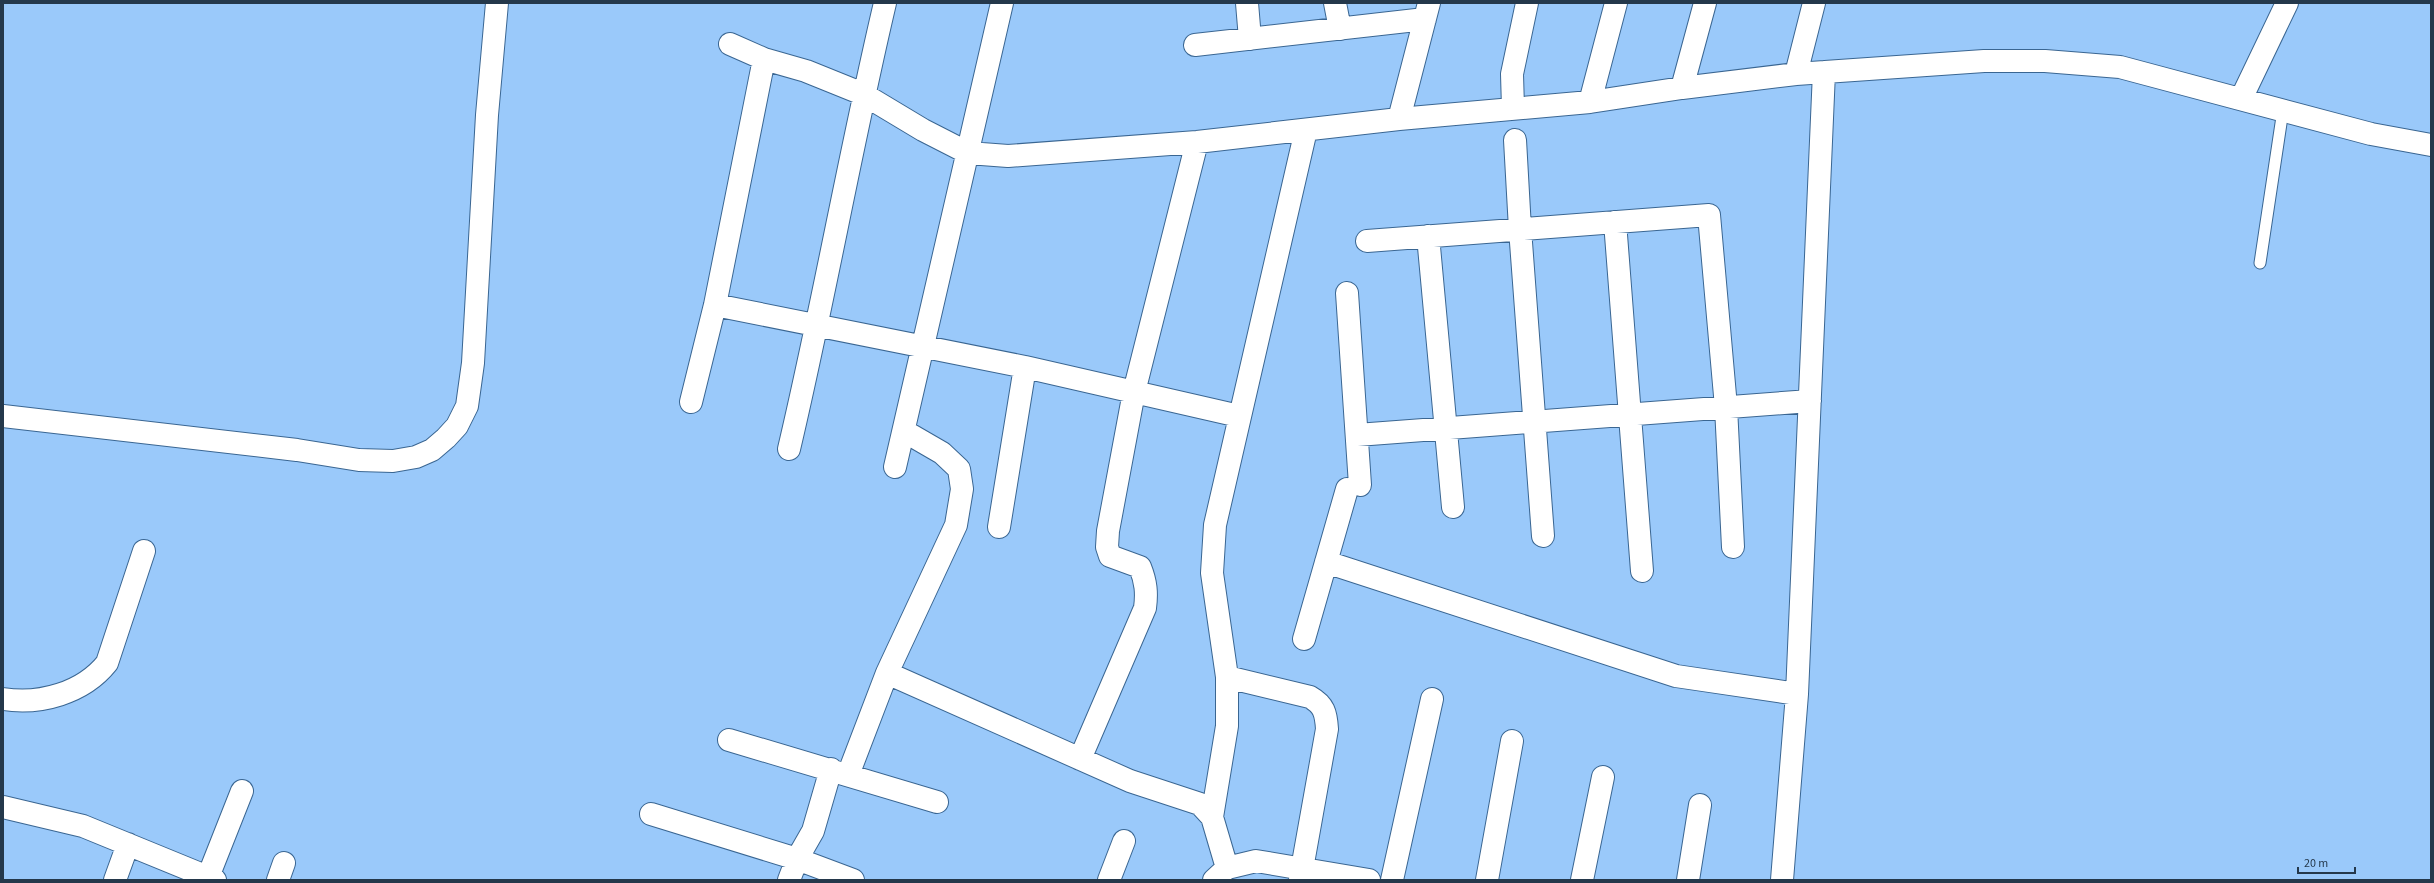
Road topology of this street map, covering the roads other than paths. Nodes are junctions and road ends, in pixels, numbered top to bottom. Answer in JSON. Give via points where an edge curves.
{"nodes":[{"id":1,"x":497,"y":3,"type":"edge"},
{"id":2,"x":885,"y":3,"type":"edge"},
{"id":3,"x":1002,"y":3,"type":"edge"},
{"id":4,"x":1247,"y":3,"type":"edge"},
{"id":5,"x":1335,"y":3,"type":"edge"},
{"id":6,"x":1527,"y":3,"type":"edge"},
{"id":7,"x":1616,"y":3,"type":"edge"},
{"id":8,"x":1705,"y":3,"type":"edge"},
{"id":9,"x":1814,"y":3,"type":"edge"},
{"id":10,"x":2288,"y":3,"type":"edge"},
{"id":11,"x":1427,"y":11,"type":"edge"},
{"id":12,"x":1340,"y":29,"type":"junction"},
{"id":13,"x":1250,"y":39,"type":"junction"},
{"id":14,"x":730,"y":44,"type":"dead end"},
{"id":15,"x":1195,"y":45,"type":"dead end"},
{"id":16,"x":764,"y":59,"type":"junction"},
{"id":17,"x":1824,"y":72,"type":"junction"},
{"id":18,"x":1796,"y":74,"type":"junction"},
{"id":19,"x":1682,"y":88,"type":"junction"},
{"id":20,"x":863,"y":94,"type":"junction"},
{"id":21,"x":2241,"y":99,"type":"junction"},
{"id":22,"x":1590,"y":102,"type":"junction"},
{"id":23,"x":1513,"y":108,"type":"junction"},
{"id":24,"x":2283,"y":110,"type":"junction"},
{"id":25,"x":1399,"y":119,"type":"junction"},
{"id":26,"x":1306,"y":130,"type":"junction"},
{"id":27,"x":1515,"y":140,"type":"dead end"},
{"id":28,"x":1197,"y":142,"type":"junction"},
{"id":29,"x":2431,"y":145,"type":"edge"},
{"id":30,"x":968,"y":153,"type":"junction"},
{"id":31,"x":1615,"y":222,"type":"junction"},
{"id":32,"x":1520,"y":229,"type":"junction"},
{"id":33,"x":1428,"y":236,"type":"junction"},
{"id":34,"x":1367,"y":241,"type":"dead end"},
{"id":35,"x":2260,"y":263,"type":"dead end"},
{"id":36,"x":1347,"y":293,"type":"dead end"},
{"id":37,"x":715,"y":305,"type":"junction"},
{"id":38,"x":818,"y":326,"type":"junction"},
{"id":39,"x":924,"y":346,"type":"junction"},
{"id":40,"x":1025,"y":367,"type":"junction"},
{"id":41,"x":1134,"y":392,"type":"junction"},
{"id":42,"x":1810,"y":401,"type":"junction"},
{"id":43,"x":691,"y":402,"type":"dead end"},
{"id":44,"x":1726,"y":407,"type":"junction"},
{"id":45,"x":1631,"y":414,"type":"junction"},
{"id":46,"x":3,"y":416,"type":"edge"},
{"id":47,"x":1239,"y":416,"type":"junction"},
{"id":48,"x":1534,"y":422,"type":"junction"},
{"id":49,"x":1444,"y":429,"type":"junction"},
{"id":50,"x":904,"y":431,"type":"junction"},
{"id":51,"x":1357,"y":435,"type":"junction"},
{"id":52,"x":789,"y":449,"type":"dead end"},
{"id":53,"x":895,"y":467,"type":"dead end"},
{"id":54,"x":1453,"y":507,"type":"dead end"},
{"id":55,"x":999,"y":527,"type":"dead end"},
{"id":56,"x":1543,"y":536,"type":"dead end"},
{"id":57,"x":1733,"y":547,"type":"dead end"},
{"id":58,"x":144,"y":550,"type":"dead end"},
{"id":59,"x":1326,"y":562,"type":"junction"},
{"id":60,"x":1642,"y":571,"type":"dead end"},
{"id":61,"x":1304,"y":639,"type":"dead end"},
{"id":62,"x":887,"y":673,"type":"junction"},
{"id":63,"x":1227,"y":677,"type":"junction"},
{"id":64,"x":1797,"y":694,"type":"junction"},
{"id":65,"x":3,"y":699,"type":"edge"},
{"id":66,"x":1432,"y":699,"type":"dead end"},
{"id":67,"x":729,"y":740,"type":"dead end"},
{"id":68,"x":1512,"y":741,"type":"dead end"},
{"id":69,"x":1080,"y":759,"type":"junction"},
{"id":70,"x":839,"y":772,"type":"junction"},
{"id":71,"x":1603,"y":777,"type":"dead end"},
{"id":72,"x":242,"y":791,"type":"dead end"},
{"id":73,"x":936,"y":802,"type":"dead end"},
{"id":74,"x":1700,"y":805,"type":"dead end"},
{"id":75,"x":3,"y":807,"type":"edge"},
{"id":76,"x":651,"y":814,"type":"dead end"},
{"id":77,"x":1212,"y":817,"type":"junction"},
{"id":78,"x":1124,"y":841,"type":"dead end"},
{"id":79,"x":128,"y":844,"type":"junction"},
{"id":80,"x":797,"y":859,"type":"junction"},
{"id":81,"x":1221,"y":874,"type":"edge"},
{"id":82,"x":1301,"y":874,"type":"edge"},
{"id":83,"x":211,"y":878,"type":"edge"},
{"id":84,"x":115,"y":880,"type":"edge"},
{"id":85,"x":789,"y":880,"type":"edge"},
{"id":86,"x":853,"y":880,"type":"edge"},
{"id":87,"x":1109,"y":880,"type":"edge"},
{"id":88,"x":1369,"y":880,"type":"edge"},
{"id":89,"x":1392,"y":880,"type":"edge"},
{"id":90,"x":1488,"y":880,"type":"edge"},
{"id":91,"x":1582,"y":880,"type":"edge"},
{"id":92,"x":1688,"y":880,"type":"edge"},
{"id":93,"x":1782,"y":880,"type":"edge"}],
"edges":[{"from":1,"to":46,"type":"street","via":[[487,115],[473,363],[467,406],[457,426],[432,450],[416,458],[393,461],[359,460],[297,450]]},
{"from":2,"to":20,"type":"street"},
{"from":3,"to":30,"type":"street"},
{"from":4,"to":13,"type":"street"},
{"from":5,"to":12,"type":"street"},
{"from":6,"to":23,"type":"street","via":[[1512,74]]},
{"from":7,"to":22,"type":"street"},
{"from":8,"to":19,"type":"street"},
{"from":9,"to":18,"type":"street"},
{"from":10,"to":21,"type":"street"},
{"from":11,"to":12,"type":"street"},
{"from":11,"to":25,"type":"street"},
{"from":12,"to":13,"type":"street"},
{"from":13,"to":15,"type":"street"},
{"from":14,"to":16,"type":"street"},
{"from":16,"to":20,"type":"street","via":[[806,71]]},
{"from":16,"to":37,"type":"street"},
{"from":17,"to":18,"type":"street"},
{"from":17,"to":21,"type":"street","via":[[1984,62],[2045,61],[2120,67]]},
{"from":17,"to":42,"type":"street"},
{"from":18,"to":19,"type":"street"},
{"from":19,"to":22,"type":"street"},
{"from":20,"to":30,"type":"street"},
{"from":20,"to":38,"type":"street"},
{"from":21,"to":24,"type":"street"},
{"from":22,"to":23,"type":"street"},
{"from":23,"to":25,"type":"street"},
{"from":24,"to":29,"type":"street","via":[[2371,134]]},
{"from":24,"to":35,"type":"lane"},
{"from":25,"to":26,"type":"street"},
{"from":26,"to":28,"type":"street"},
{"from":26,"to":47,"type":"street"},
{"from":27,"to":32,"type":"street"},
{"from":28,"to":30,"type":"street","via":[[1008,156]]},
{"from":28,"to":41,"type":"street"},
{"from":30,"to":39,"type":"street"},
{"from":31,"to":32,"type":"street"},
{"from":31,"to":44,"type":"street","via":[[1709,215]]},
{"from":31,"to":45,"type":"street"},
{"from":32,"to":33,"type":"street"},
{"from":32,"to":48,"type":"street"},
{"from":33,"to":34,"type":"street"},
{"from":33,"to":49,"type":"street"},
{"from":36,"to":51,"type":"street"},
{"from":37,"to":38,"type":"street"},
{"from":37,"to":43,"type":"street"},
{"from":38,"to":39,"type":"street"},
{"from":38,"to":52,"type":"street"},
{"from":39,"to":40,"type":"street"},
{"from":39,"to":50,"type":"street"},
{"from":40,"to":41,"type":"street"},
{"from":40,"to":55,"type":"street"},
{"from":41,"to":47,"type":"street"},
{"from":41,"to":69,"type":"street","via":[[1107,547],[1110,556],[1140,568],[1146,586],[1145,608]]},
{"from":42,"to":44,"type":"street"},
{"from":42,"to":64,"type":"street"},
{"from":44,"to":45,"type":"street"},
{"from":44,"to":57,"type":"street"},
{"from":45,"to":48,"type":"street"},
{"from":45,"to":60,"type":"street"},
{"from":47,"to":63,"type":"street","via":[[1215,525],[1212,572]]},
{"from":48,"to":49,"type":"street"},
{"from":48,"to":56,"type":"street"},
{"from":49,"to":51,"type":"street"},
{"from":49,"to":54,"type":"street"},
{"from":50,"to":53,"type":"street"},
{"from":50,"to":62,"type":"street","via":[[942,453],[959,469],[962,489],[956,525]]},
{"from":51,"to":59,"type":"street","via":[[1354,487]]},
{"from":58,"to":65,"type":"street","via":[[107,663],[96,676],[76,688],[45,700],[22,702]]},
{"from":59,"to":61,"type":"street"},
{"from":59,"to":64,"type":"street","via":[[1676,676]]},
{"from":62,"to":69,"type":"street"},
{"from":62,"to":70,"type":"street"},
{"from":63,"to":77,"type":"street","via":[[1227,726]]},
{"from":63,"to":82,"type":"street","via":[[1310,697],[1320,703],[1326,714],[1327,729]]},
{"from":64,"to":93,"type":"street"},
{"from":66,"to":89,"type":"street"},
{"from":67,"to":70,"type":"street"},
{"from":68,"to":90,"type":"street"},
{"from":69,"to":77,"type":"street","via":[[1130,781],[1200,804]]},
{"from":70,"to":73,"type":"street"},
{"from":70,"to":80,"type":"street","via":[[813,831]]},
{"from":71,"to":91,"type":"street"},
{"from":72,"to":83,"type":"street"},
{"from":74,"to":92,"type":"street"},
{"from":75,"to":79,"type":"street","via":[[83,826]]},
{"from":76,"to":80,"type":"street"},
{"from":77,"to":81,"type":"street"},
{"from":78,"to":87,"type":"street"},
{"from":79,"to":83,"type":"street"},
{"from":79,"to":84,"type":"street"},
{"from":80,"to":85,"type":"street"},
{"from":80,"to":86,"type":"street"},
{"from":81,"to":82,"type":"street","via":[[1256,861]]},
{"from":82,"to":88,"type":"street"}]}
